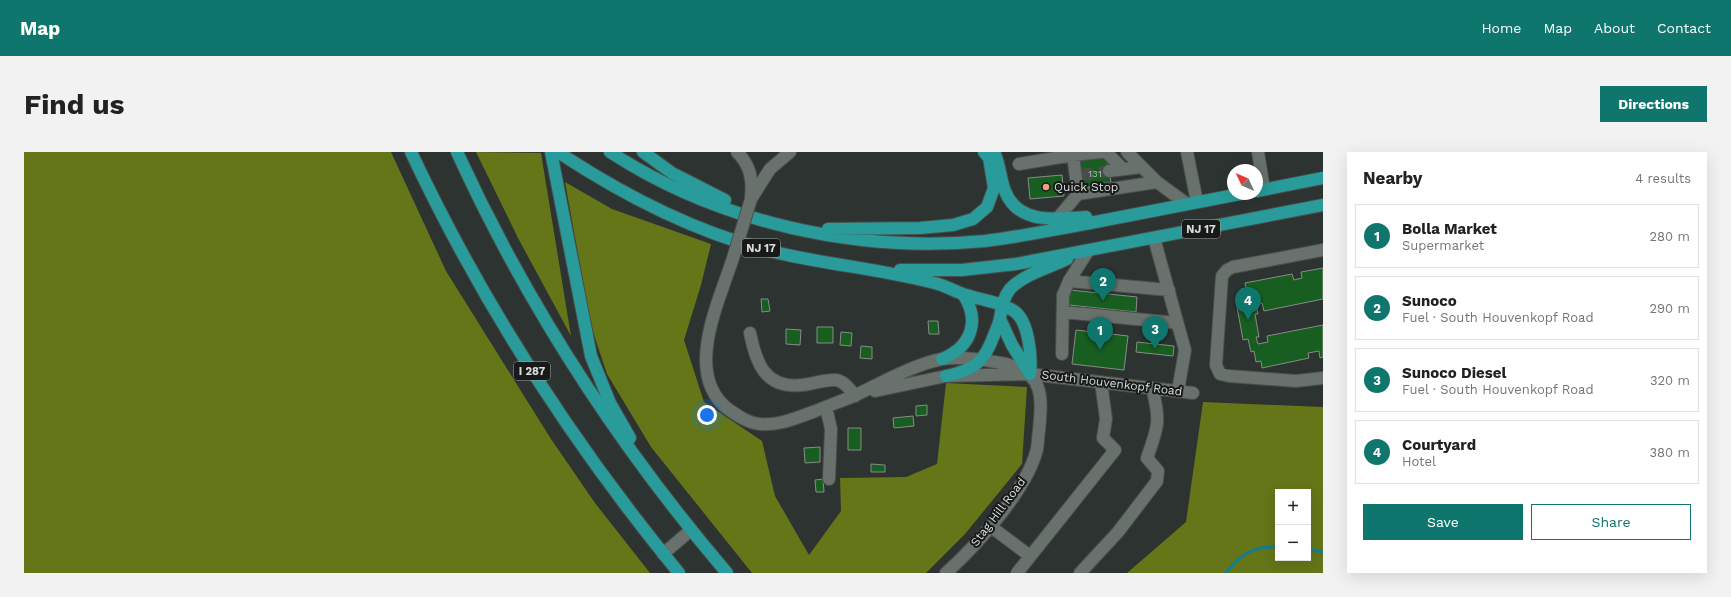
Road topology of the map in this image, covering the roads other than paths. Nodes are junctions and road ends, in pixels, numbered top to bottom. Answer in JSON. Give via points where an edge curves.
{"nodes":[{"id":1,"x":411,"y":152,"type":"edge"},
{"id":2,"x":457,"y":152,"type":"edge"},
{"id":3,"x":551,"y":152,"type":"edge"},
{"id":4,"x":558,"y":152,"type":"edge"},
{"id":5,"x":610,"y":152,"type":"edge"},
{"id":6,"x":643,"y":152,"type":"edge"},
{"id":7,"x":737,"y":152,"type":"edge"},
{"id":8,"x":790,"y":152,"type":"edge"},
{"id":9,"x":1102,"y":152,"type":"edge"},
{"id":10,"x":1106,"y":152,"type":"edge"},
{"id":11,"x":1127,"y":152,"type":"edge"},
{"id":12,"x":1187,"y":152,"type":"edge"},
{"id":13,"x":1258,"y":152,"type":"edge"},
{"id":14,"x":989,"y":153,"type":"edge"},
{"id":15,"x":1073,"y":155,"type":"junction"},
{"id":16,"x":1018,"y":164,"type":"dead end"},
{"id":17,"x":1259,"y":164,"type":"edge"},
{"id":18,"x":1142,"y":167,"type":"junction"},
{"id":19,"x":1123,"y":169,"type":"junction"},
{"id":20,"x":1109,"y":171,"type":"tunnel mouth"},
{"id":21,"x":1323,"y":178,"type":"edge"},
{"id":22,"x":1157,"y":182,"type":"junction"},
{"id":23,"x":1263,"y":189,"type":"edge"},
{"id":24,"x":1078,"y":194,"type":"junction"},
{"id":25,"x":1227,"y":196,"type":"edge"},
{"id":26,"x":751,"y":199,"type":"junction"},
{"id":27,"x":1192,"y":203,"type":"junction"},
{"id":28,"x":1323,"y":205,"type":"edge"},
{"id":29,"x":1131,"y":215,"type":"junction"},
{"id":30,"x":1057,"y":219,"type":"junction"},
{"id":31,"x":767,"y":221,"type":"junction"},
{"id":32,"x":796,"y":229,"type":"junction"},
{"id":33,"x":1154,"y":238,"type":"junction"},
{"id":34,"x":1323,"y":250,"type":"edge"},
{"id":35,"x":1083,"y":252,"type":"junction"},
{"id":36,"x":851,"y":266,"type":"junction"},
{"id":37,"x":1069,"y":280,"type":"junction"},
{"id":38,"x":1169,"y":290,"type":"junction"},
{"id":39,"x":963,"y":294,"type":"junction"},
{"id":40,"x":1002,"y":306,"type":"junction"},
{"id":41,"x":1063,"y":312,"type":"junction"},
{"id":42,"x":1000,"y":319,"type":"junction"},
{"id":43,"x":1177,"y":323,"type":"junction"},
{"id":44,"x":750,"y":333,"type":"dead end"},
{"id":45,"x":1062,"y":354,"type":"dead end"},
{"id":46,"x":942,"y":359,"type":"junction"},
{"id":47,"x":983,"y":359,"type":"junction"},
{"id":48,"x":1030,"y":374,"type":"junction"},
{"id":49,"x":946,"y":376,"type":"junction"},
{"id":50,"x":1323,"y":378,"type":"edge"},
{"id":51,"x":1101,"y":382,"type":"junction"},
{"id":52,"x":1152,"y":388,"type":"junction"},
{"id":53,"x":1178,"y":391,"type":"junction"},
{"id":54,"x":1193,"y":393,"type":"dead end"},
{"id":55,"x":855,"y":396,"type":"junction"},
{"id":56,"x":826,"y":407,"type":"junction"},
{"id":57,"x":829,"y":479,"type":"dead end"},
{"id":58,"x":990,"y":526,"type":"junction"},
{"id":59,"x":691,"y":530,"type":"junction"},
{"id":60,"x":663,"y":554,"type":"junction"},
{"id":61,"x":1030,"y":556,"type":"junction"},
{"id":62,"x":679,"y":573,"type":"edge"},
{"id":63,"x":727,"y":573,"type":"edge"},
{"id":64,"x":946,"y":573,"type":"edge"},
{"id":65,"x":1017,"y":573,"type":"edge"},
{"id":66,"x":1080,"y":573,"type":"edge"}],
"edges":[{"from":1,"to":60,"type":"highway","number":"I 287","via":[[470,266],[526,362],[585,450]]},
{"from":2,"to":59,"type":"highway","number":"I 287","via":[[524,283],[576,371],[631,452]]},
{"from":3,"to":59,"type":"highway","via":[[583,320],[596,372],[619,420]]},
{"from":4,"to":36,"type":"highway","number":"NJ 17","via":[[621,191],[700,228],[790,256]]},
{"from":5,"to":31,"type":"highway","number":"NJ 17","via":[[634,167],[686,192]]},
{"from":6,"to":31,"type":"highway","via":[[690,182]]},
{"from":7,"to":26,"type":"street","via":[[751,174]]},
{"from":8,"to":26,"type":"street","via":[[770,169]]},
{"from":9,"to":15,"type":"street"},
{"from":10,"to":19,"type":"street"},
{"from":11,"to":18,"type":"street"},
{"from":12,"to":27,"type":"street"},
{"from":13,"to":17,"type":"street"},
{"from":14,"to":30,"type":"highway","via":[[1005,191],[1014,205],[1037,218]]},
{"from":14,"to":32,"type":"highway","via":[[994,188],[991,198],[980,214],[964,223],[903,229]]},
{"from":15,"to":16,"type":"street"},
{"from":15,"to":24,"type":"street","via":[[1078,175]]},
{"from":18,"to":19,"type":"street"},
{"from":18,"to":22,"type":"street"},
{"from":19,"to":20,"type":"street"},
{"from":21,"to":23,"type":"highway"},
{"from":22,"to":24,"type":"street"},
{"from":22,"to":27,"type":"street"},
{"from":24,"to":30,"type":"street"},
{"from":25,"to":27,"type":"highway","number":"NJ 17"},
{"from":26,"to":56,"type":"street","bridge":true,"via":[[707,340],[706,372],[712,390],[724,406],[740,418],[760,424],[779,424]]},
{"from":27,"to":29,"type":"highway","number":"NJ 17"},
{"from":28,"to":33,"type":"highway","number":"NJ 17"},
{"from":29,"to":30,"type":"highway"},
{"from":29,"to":32,"type":"highway","number":"NJ 17","via":[[1012,237],[961,243],[882,242]]},
{"from":31,"to":32,"type":"highway","number":"NJ 17"},
{"from":33,"to":35,"type":"highway","number":"NJ 17"},
{"from":33,"to":38,"type":"street"},
{"from":34,"to":50,"type":"street","via":[[1227,270],[1222,276],[1216,365],[1220,374],[1229,376],[1296,381]]},
{"from":35,"to":36,"type":"highway","number":"NJ 17","via":[[1016,264],[962,270],[909,271]]},
{"from":35,"to":37,"type":"street"},
{"from":35,"to":40,"type":"highway","via":[[1018,282],[1005,296]]},
{"from":36,"to":39,"type":"highway","via":[[936,283]]},
{"from":37,"to":38,"type":"street"},
{"from":37,"to":41,"type":"street","via":[[1063,295]]},
{"from":38,"to":43,"type":"street"},
{"from":39,"to":40,"type":"highway"},
{"from":39,"to":46,"type":"highway","via":[[972,313],[969,335],[966,343]]},
{"from":40,"to":42,"type":"highway"},
{"from":40,"to":48,"type":"highway","via":[[1014,311],[1023,322],[1032,360]]},
{"from":41,"to":43,"type":"street"},
{"from":41,"to":45,"type":"street"},
{"from":42,"to":47,"type":"highway"},
{"from":42,"to":48,"type":"highway"},
{"from":43,"to":53,"type":"street","via":[[1185,350]]},
{"from":44,"to":55,"type":"street","via":[[758,362],[776,381],[790,386],[836,380],[845,384]]},
{"from":46,"to":47,"type":"street"},
{"from":46,"to":55,"type":"street","via":[[888,379]]},
{"from":47,"to":48,"type":"street","via":[[1012,366]]},
{"from":47,"to":49,"type":"highway","via":[[965,372]]},
{"from":48,"to":49,"type":"street"},
{"from":48,"to":51,"type":"street","name":"South Houvenkopf Road"},
{"from":48,"to":58,"type":"street","name":"Stag Hill Road","via":[[1038,384],[1041,397],[1037,449],[1028,472]]},
{"from":49,"to":55,"type":"street"},
{"from":51,"to":52,"type":"street","name":"South Houvenkopf Road"},
{"from":51,"to":61,"type":"street","via":[[1106,418],[1103,438],[1115,450]]},
{"from":52,"to":53,"type":"street","name":"South Houvenkopf Road"},
{"from":52,"to":66,"type":"street","via":[[1158,411],[1157,430],[1147,458],[1158,471],[1157,481],[1118,532]]},
{"from":53,"to":54,"type":"street","name":"South Houvenkopf Road"},
{"from":55,"to":56,"type":"street"},
{"from":56,"to":57,"type":"street","via":[[831,430]]},
{"from":58,"to":61,"type":"street"},
{"from":58,"to":64,"type":"street","name":"Stag Hill Road"},
{"from":59,"to":60,"type":"street"},
{"from":59,"to":63,"type":"highway","number":"I 287"},
{"from":60,"to":62,"type":"highway","number":"I 287"},
{"from":61,"to":65,"type":"street"}]}
